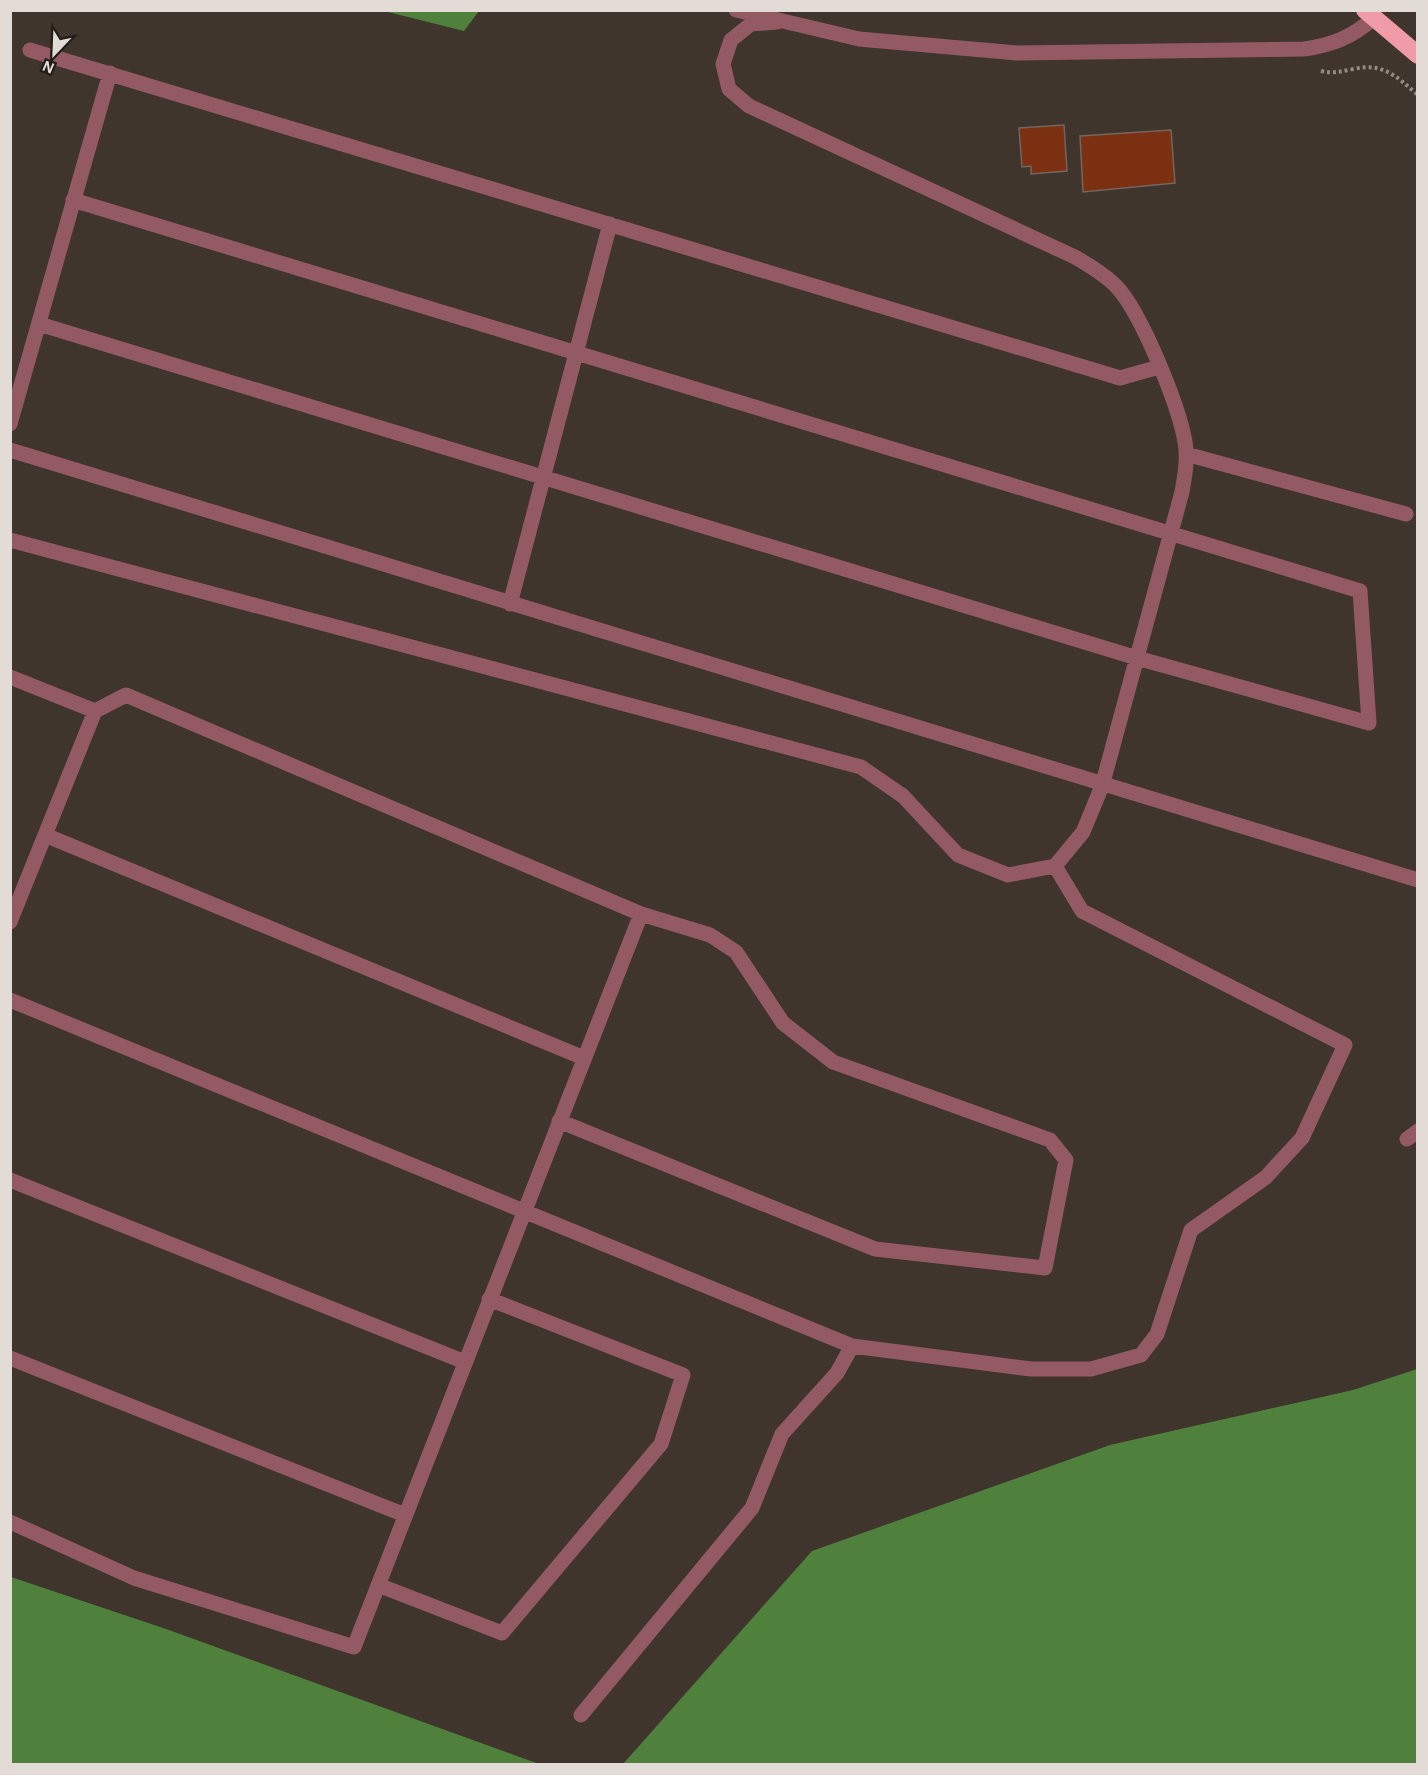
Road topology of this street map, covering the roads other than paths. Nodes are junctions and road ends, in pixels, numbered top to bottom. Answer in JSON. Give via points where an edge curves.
{"nodes":[{"id":1,"x":736,"y":10,"type":"edge"},
{"id":2,"x":1370,"y":14,"type":"edge"},
{"id":3,"x":777,"y":22,"type":"junction"},
{"id":4,"x":30,"y":50,"type":"dead end"},
{"id":5,"x":1418,"y":55,"type":"edge"},
{"id":6,"x":110,"y":73,"type":"junction"},
{"id":7,"x":74,"y":200,"type":"junction"},
{"id":8,"x":610,"y":224,"type":"junction"},
{"id":9,"x":39,"y":324,"type":"junction"},
{"id":10,"x":576,"y":354,"type":"junction"},
{"id":11,"x":1159,"y":367,"type":"junction"},
{"id":12,"x":10,"y":424,"type":"edge"},
{"id":13,"x":10,"y":450,"type":"edge"},
{"id":14,"x":1186,"y":454,"type":"junction"},
{"id":15,"x":543,"y":478,"type":"junction"},
{"id":16,"x":1407,"y":514,"type":"dead end"},
{"id":17,"x":1171,"y":534,"type":"junction"},
{"id":18,"x":10,"y":540,"type":"edge"},
{"id":19,"x":510,"y":604,"type":"junction"},
{"id":20,"x":1137,"y":658,"type":"junction"},
{"id":21,"x":10,"y":677,"type":"edge"},
{"id":22,"x":95,"y":711,"type":"junction"},
{"id":23,"x":1102,"y":786,"type":"junction"},
{"id":24,"x":45,"y":835,"type":"junction"},
{"id":25,"x":1055,"y":866,"type":"junction"},
{"id":26,"x":1418,"y":880,"type":"edge"},
{"id":27,"x":17,"y":889,"type":"edge"},
{"id":28,"x":642,"y":914,"type":"junction"},
{"id":29,"x":10,"y":922,"type":"edge"},
{"id":30,"x":10,"y":1000,"type":"edge"},
{"id":31,"x":584,"y":1058,"type":"junction"},
{"id":32,"x":559,"y":1121,"type":"junction"},
{"id":33,"x":10,"y":1180,"type":"edge"},
{"id":34,"x":524,"y":1211,"type":"junction"},
{"id":35,"x":489,"y":1299,"type":"junction"},
{"id":36,"x":852,"y":1346,"type":"junction"},
{"id":37,"x":10,"y":1358,"type":"edge"},
{"id":38,"x":465,"y":1362,"type":"junction"},
{"id":39,"x":405,"y":1515,"type":"junction"},
{"id":40,"x":10,"y":1522,"type":"edge"},
{"id":41,"x":378,"y":1585,"type":"junction"},
{"id":42,"x":581,"y":1715,"type":"dead end"}],
"edges":[{"from":1,"to":3,"type":"street"},
{"from":2,"to":3,"type":"street","via":[[1357,33],[1332,45],[1304,49],[1017,53],[859,39]]},
{"from":2,"to":5,"type":"highway"},
{"from":3,"to":11,"type":"street","via":[[751,24],[731,40],[723,64],[729,89],[749,106],[1097,270],[1133,308]]},
{"from":4,"to":6,"type":"street"},
{"from":6,"to":7,"type":"street"},
{"from":6,"to":8,"type":"street"},
{"from":7,"to":9,"type":"street"},
{"from":7,"to":10,"type":"street"},
{"from":8,"to":10,"type":"street"},
{"from":8,"to":11,"type":"street","via":[[1120,378]]},
{"from":9,"to":12,"type":"street"},
{"from":9,"to":15,"type":"street"},
{"from":10,"to":15,"type":"street"},
{"from":10,"to":17,"type":"street"},
{"from":11,"to":14,"type":"street","via":[[1178,417]]},
{"from":13,"to":19,"type":"street"},
{"from":14,"to":16,"type":"street"},
{"from":14,"to":17,"type":"street","via":[[1182,492]]},
{"from":15,"to":19,"type":"street"},
{"from":15,"to":20,"type":"street"},
{"from":17,"to":20,"type":"street"},
{"from":17,"to":20,"type":"street","via":[[1360,591],[1369,723]]},
{"from":18,"to":25,"type":"street","via":[[861,767],[903,796],[958,855],[1008,875]]},
{"from":19,"to":23,"type":"street"},
{"from":20,"to":23,"type":"street"},
{"from":21,"to":22,"type":"street"},
{"from":22,"to":24,"type":"street"},
{"from":22,"to":28,"type":"street","via":[[126,695]]},
{"from":23,"to":25,"type":"street","via":[[1083,832]]},
{"from":23,"to":26,"type":"street"},
{"from":24,"to":27,"type":"street"},
{"from":24,"to":31,"type":"street"},
{"from":25,"to":36,"type":"street","via":[[1082,911],[1345,1045],[1302,1138],[1266,1177],[1191,1230],[1157,1334],[1141,1354],[1090,1369],[1031,1369]]},
{"from":27,"to":29,"type":"street"},
{"from":28,"to":31,"type":"street"},
{"from":28,"to":32,"type":"street","via":[[710,935],[736,952],[783,1023],[833,1062],[1050,1140],[1066,1160],[1045,1268],[875,1249]]},
{"from":30,"to":34,"type":"street"},
{"from":31,"to":32,"type":"street"},
{"from":32,"to":34,"type":"street"},
{"from":33,"to":38,"type":"street"},
{"from":34,"to":35,"type":"street"},
{"from":34,"to":36,"type":"street"},
{"from":35,"to":38,"type":"street"},
{"from":35,"to":41,"type":"street","via":[[683,1375],[661,1444],[502,1633]]},
{"from":36,"to":42,"type":"street","via":[[837,1373],[782,1434],[752,1508]]},
{"from":37,"to":39,"type":"street"},
{"from":38,"to":39,"type":"street"},
{"from":39,"to":41,"type":"street"},
{"from":40,"to":41,"type":"street","via":[[134,1578],[354,1647]]}]}
